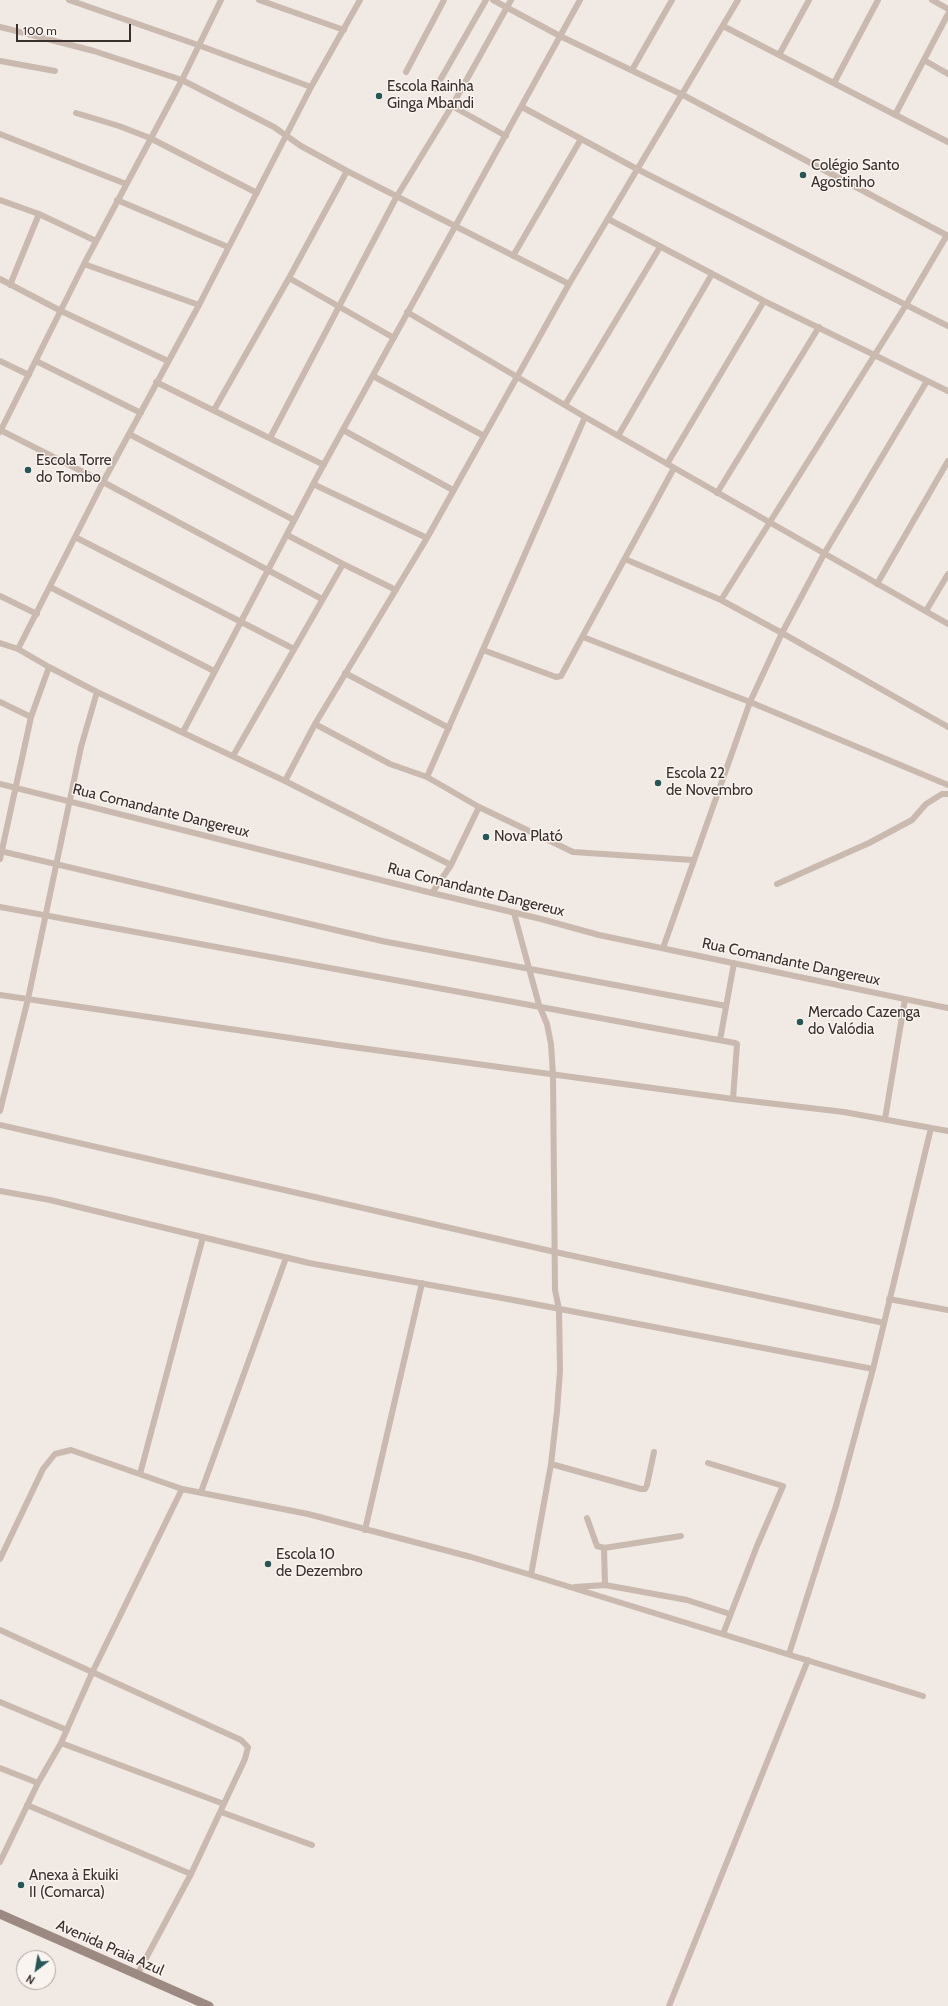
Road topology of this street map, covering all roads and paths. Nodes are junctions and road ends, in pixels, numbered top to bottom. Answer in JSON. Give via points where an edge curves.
{"nodes":[{"id":1,"x":69,"y":0,"type":"edge"},
{"id":2,"x":222,"y":0,"type":"edge"},
{"id":3,"x":259,"y":0,"type":"edge"},
{"id":4,"x":360,"y":0,"type":"edge"},
{"id":5,"x":444,"y":0,"type":"edge"},
{"id":6,"x":486,"y":0,"type":"edge"},
{"id":7,"x":493,"y":0,"type":"edge"},
{"id":8,"x":511,"y":0,"type":"edge"},
{"id":9,"x":580,"y":0,"type":"edge"},
{"id":10,"x":672,"y":0,"type":"edge"},
{"id":11,"x":738,"y":0,"type":"edge"},
{"id":12,"x":809,"y":0,"type":"edge"},
{"id":13,"x":878,"y":0,"type":"edge"},
{"id":14,"x":932,"y":0,"type":"edge"},
{"id":15,"x":507,"y":7,"type":"junction"},
{"id":16,"x":948,"y":9,"type":"edge"},
{"id":17,"x":948,"y":14,"type":"edge"},
{"id":18,"x":723,"y":26,"type":"junction"},
{"id":19,"x":0,"y":27,"type":"edge"},
{"id":20,"x":344,"y":30,"type":"junction"},
{"id":21,"x":560,"y":36,"type":"junction"},
{"id":22,"x":198,"y":45,"type":"junction"},
{"id":23,"x":779,"y":55,"type":"junction"},
{"id":24,"x":924,"y":60,"type":"junction"},
{"id":25,"x":0,"y":61,"type":"edge"},
{"id":26,"x":632,"y":70,"type":"junction"},
{"id":27,"x":55,"y":71,"type":"dead end"},
{"id":28,"x":406,"y":72,"type":"dead end"},
{"id":29,"x":948,"y":74,"type":"edge"},
{"id":30,"x":182,"y":80,"type":"junction"},
{"id":31,"x":834,"y":83,"type":"junction"},
{"id":32,"x":311,"y":87,"type":"junction"},
{"id":33,"x":435,"y":89,"type":"dead end"},
{"id":34,"x":683,"y":95,"type":"junction"},
{"id":35,"x":452,"y":106,"type":"junction"},
{"id":36,"x":522,"y":107,"type":"junction"},
{"id":37,"x":76,"y":113,"type":"dead end"},
{"id":38,"x":895,"y":115,"type":"junction"},
{"id":39,"x":0,"y":134,"type":"edge"},
{"id":40,"x":287,"y":136,"type":"junction"},
{"id":41,"x":506,"y":136,"type":"junction"},
{"id":42,"x":150,"y":138,"type":"junction"},
{"id":43,"x":580,"y":139,"type":"junction"},
{"id":44,"x":948,"y":142,"type":"edge"},
{"id":45,"x":637,"y":169,"type":"junction"},
{"id":46,"x":347,"y":171,"type":"junction"},
{"id":47,"x":126,"y":184,"type":"junction"},
{"id":48,"x":257,"y":193,"type":"junction"},
{"id":49,"x":398,"y":196,"type":"junction"},
{"id":50,"x":0,"y":200,"type":"edge"},
{"id":51,"x":118,"y":200,"type":"junction"},
{"id":52,"x":40,"y":214,"type":"junction"},
{"id":53,"x":608,"y":219,"type":"junction"},
{"id":54,"x":456,"y":226,"type":"junction"},
{"id":55,"x":948,"y":236,"type":"edge"},
{"id":56,"x":96,"y":241,"type":"junction"},
{"id":57,"x":660,"y":246,"type":"junction"},
{"id":58,"x":228,"y":247,"type":"junction"},
{"id":59,"x":513,"y":256,"type":"junction"},
{"id":60,"x":84,"y":264,"type":"junction"},
{"id":61,"x":712,"y":274,"type":"junction"},
{"id":62,"x":289,"y":278,"type":"junction"},
{"id":63,"x":0,"y":280,"type":"edge"},
{"id":64,"x":570,"y":284,"type":"junction"},
{"id":65,"x":10,"y":285,"type":"junction"},
{"id":66,"x":764,"y":301,"type":"junction"},
{"id":67,"x":199,"y":305,"type":"junction"},
{"id":68,"x":906,"y":305,"type":"junction"},
{"id":69,"x":340,"y":307,"type":"junction"},
{"id":70,"x":61,"y":312,"type":"junction"},
{"id":71,"x":407,"y":312,"type":"junction"},
{"id":72,"x":948,"y":326,"type":"edge"},
{"id":73,"x":819,"y":328,"type":"junction"},
{"id":74,"x":394,"y":338,"type":"junction"},
{"id":75,"x":875,"y":355,"type":"junction"},
{"id":76,"x":0,"y":361,"type":"edge"},
{"id":77,"x":36,"y":361,"type":"junction"},
{"id":78,"x":168,"y":361,"type":"junction"},
{"id":79,"x":29,"y":375,"type":"junction"},
{"id":80,"x":373,"y":376,"type":"junction"},
{"id":81,"x":516,"y":377,"type":"junction"},
{"id":82,"x":927,"y":381,"type":"junction"},
{"id":83,"x":156,"y":382,"type":"junction"},
{"id":84,"x":948,"y":391,"type":"edge"},
{"id":85,"x":566,"y":405,"type":"junction"},
{"id":86,"x":214,"y":410,"type":"junction"},
{"id":87,"x":141,"y":413,"type":"junction"},
{"id":88,"x":585,"y":417,"type":"junction"},
{"id":89,"x":343,"y":430,"type":"junction"},
{"id":90,"x":0,"y":431,"type":"edge"},
{"id":91,"x":129,"y":434,"type":"junction"},
{"id":92,"x":484,"y":436,"type":"junction"},
{"id":93,"x":618,"y":436,"type":"junction"},
{"id":94,"x":270,"y":438,"type":"junction"},
{"id":95,"x":948,"y":461,"type":"edge"},
{"id":96,"x":667,"y":464,"type":"junction"},
{"id":97,"x":324,"y":465,"type":"junction"},
{"id":98,"x":674,"y":468,"type":"junction"},
{"id":99,"x":103,"y":482,"type":"junction"},
{"id":100,"x":313,"y":484,"type":"junction"},
{"id":101,"x":453,"y":490,"type":"junction"},
{"id":102,"x":717,"y":493,"type":"junction"},
{"id":103,"x":294,"y":520,"type":"junction"},
{"id":104,"x":770,"y":523,"type":"junction"},
{"id":105,"x":287,"y":534,"type":"junction"},
{"id":106,"x":75,"y":537,"type":"junction"},
{"id":107,"x":427,"y":538,"type":"junction"},
{"id":108,"x":824,"y":554,"type":"junction"},
{"id":109,"x":625,"y":559,"type":"junction"},
{"id":110,"x":343,"y":564,"type":"junction"},
{"id":111,"x":268,"y":570,"type":"junction"},
{"id":112,"x":948,"y":574,"type":"edge"},
{"id":113,"x":877,"y":584,"type":"junction"},
{"id":114,"x":50,"y":587,"type":"junction"},
{"id":115,"x":396,"y":590,"type":"junction"},
{"id":116,"x":0,"y":596,"type":"edge"},
{"id":117,"x":322,"y":599,"type":"junction"},
{"id":118,"x":721,"y":600,"type":"junction"},
{"id":119,"x":926,"y":612,"type":"junction"},
{"id":120,"x":37,"y":614,"type":"junction"},
{"id":121,"x":240,"y":622,"type":"junction"},
{"id":122,"x":948,"y":624,"type":"edge"},
{"id":123,"x":782,"y":632,"type":"junction"},
{"id":124,"x":583,"y":637,"type":"junction"},
{"id":125,"x":0,"y":643,"type":"edge"},
{"id":126,"x":18,"y":649,"type":"junction"},
{"id":127,"x":294,"y":649,"type":"junction"},
{"id":128,"x":483,"y":650,"type":"junction"},
{"id":129,"x":49,"y":667,"type":"junction"},
{"id":130,"x":214,"y":671,"type":"junction"},
{"id":131,"x":345,"y":673,"type":"junction"},
{"id":132,"x":97,"y":692,"type":"junction"},
{"id":133,"x":0,"y":702,"type":"edge"},
{"id":134,"x":750,"y":702,"type":"junction"},
{"id":135,"x":32,"y":717,"type":"junction"},
{"id":136,"x":315,"y":724,"type":"junction"},
{"id":137,"x":948,"y":727,"type":"edge"},
{"id":138,"x":448,"y":728,"type":"junction"},
{"id":139,"x":183,"y":732,"type":"junction"},
{"id":140,"x":233,"y":756,"type":"junction"},
{"id":141,"x":427,"y":777,"type":"junction"},
{"id":142,"x":285,"y":781,"type":"junction"},
{"id":143,"x":0,"y":784,"type":"edge"},
{"id":144,"x":948,"y":785,"type":"edge"},
{"id":145,"x":16,"y":788,"type":"junction"},
{"id":146,"x":948,"y":794,"type":"edge"},
{"id":147,"x":70,"y":802,"type":"junction"},
{"id":148,"x":479,"y":806,"type":"junction"},
{"id":149,"x":1,"y":852,"type":"edge"},
{"id":150,"x":0,"y":859,"type":"edge"},
{"id":151,"x":693,"y":860,"type":"junction"},
{"id":152,"x":57,"y":865,"type":"junction"},
{"id":153,"x":450,"y":865,"type":"junction"},
{"id":154,"x":776,"y":884,"type":"dead end"},
{"id":155,"x":432,"y":893,"type":"junction"},
{"id":156,"x":0,"y":907,"type":"edge"},
{"id":157,"x":514,"y":913,"type":"junction"},
{"id":158,"x":46,"y":916,"type":"junction"},
{"id":159,"x":663,"y":948,"type":"junction"},
{"id":160,"x":734,"y":963,"type":"junction"},
{"id":161,"x":528,"y":968,"type":"junction"},
{"id":162,"x":0,"y":995,"type":"edge"},
{"id":163,"x":28,"y":999,"type":"junction"},
{"id":164,"x":905,"y":999,"type":"junction"},
{"id":165,"x":539,"y":1005,"type":"junction"},
{"id":166,"x":726,"y":1006,"type":"junction"},
{"id":167,"x":948,"y":1008,"type":"edge"},
{"id":168,"x":720,"y":1040,"type":"junction"},
{"id":169,"x":553,"y":1075,"type":"junction"},
{"id":170,"x":733,"y":1099,"type":"junction"},
{"id":171,"x":0,"y":1111,"type":"edge"},
{"id":172,"x":885,"y":1118,"type":"junction"},
{"id":173,"x":0,"y":1125,"type":"edge"},
{"id":174,"x":931,"y":1128,"type":"junction"},
{"id":175,"x":948,"y":1130,"type":"edge"},
{"id":176,"x":0,"y":1191,"type":"edge"},
{"id":177,"x":203,"y":1237,"type":"junction"},
{"id":178,"x":555,"y":1252,"type":"junction"},
{"id":179,"x":286,"y":1258,"type":"junction"},
{"id":180,"x":422,"y":1283,"type":"junction"},
{"id":181,"x":889,"y":1300,"type":"junction"},
{"id":182,"x":558,"y":1309,"type":"junction"},
{"id":183,"x":948,"y":1310,"type":"edge"},
{"id":184,"x":884,"y":1323,"type":"junction"},
{"id":185,"x":873,"y":1369,"type":"junction"},
{"id":186,"x":654,"y":1452,"type":"dead end"},
{"id":187,"x":708,"y":1462,"type":"dead end"},
{"id":188,"x":550,"y":1464,"type":"junction"},
{"id":189,"x":140,"y":1474,"type":"junction"},
{"id":190,"x":182,"y":1489,"type":"junction"},
{"id":191,"x":201,"y":1492,"type":"junction"},
{"id":192,"x":587,"y":1518,"type":"dead end"},
{"id":193,"x":365,"y":1530,"type":"junction"},
{"id":194,"x":681,"y":1536,"type":"dead end"},
{"id":195,"x":604,"y":1548,"type":"junction"},
{"id":196,"x":0,"y":1559,"type":"edge"},
{"id":197,"x":531,"y":1575,"type":"junction"},
{"id":198,"x":605,"y":1585,"type":"junction"},
{"id":199,"x":572,"y":1587,"type":"junction"},
{"id":200,"x":730,"y":1614,"type":"junction"},
{"id":201,"x":0,"y":1630,"type":"edge"},
{"id":202,"x":723,"y":1634,"type":"junction"},
{"id":203,"x":789,"y":1654,"type":"junction"},
{"id":204,"x":808,"y":1660,"type":"junction"},
{"id":205,"x":92,"y":1673,"type":"junction"},
{"id":206,"x":923,"y":1696,"type":"dead end"},
{"id":207,"x":0,"y":1702,"type":"edge"},
{"id":208,"x":67,"y":1730,"type":"junction"},
{"id":209,"x":61,"y":1743,"type":"junction"},
{"id":210,"x":0,"y":1768,"type":"edge"},
{"id":211,"x":38,"y":1783,"type":"junction"},
{"id":212,"x":224,"y":1804,"type":"junction"},
{"id":213,"x":27,"y":1805,"type":"junction"},
{"id":214,"x":221,"y":1812,"type":"junction"},
{"id":215,"x":312,"y":1845,"type":"dead end"},
{"id":216,"x":0,"y":1862,"type":"edge"},
{"id":217,"x":191,"y":1874,"type":"junction"},
{"id":218,"x":0,"y":1914,"type":"edge"},
{"id":219,"x":137,"y":1975,"type":"junction"},
{"id":220,"x":209,"y":2006,"type":"edge"},
{"id":221,"x":669,"y":2006,"type":"edge"}],
"edges":[{"from":1,"to":22,"type":"street"},
{"from":2,"to":22,"type":"street"},
{"from":3,"to":20,"type":"street"},
{"from":4,"to":20,"type":"street"},
{"from":5,"to":28,"type":"street"},
{"from":6,"to":33,"type":"street"},
{"from":7,"to":15,"type":"street"},
{"from":8,"to":15,"type":"street"},
{"from":9,"to":21,"type":"street"},
{"from":10,"to":26,"type":"street"},
{"from":11,"to":18,"type":"street"},
{"from":12,"to":23,"type":"street"},
{"from":13,"to":31,"type":"street"},
{"from":14,"to":16,"type":"street"},
{"from":15,"to":21,"type":"street"},
{"from":15,"to":35,"type":"street"},
{"from":17,"to":24,"type":"street"},
{"from":18,"to":23,"type":"street"},
{"from":18,"to":34,"type":"street"},
{"from":19,"to":30,"type":"street","via":[[94,51]]},
{"from":20,"to":32,"type":"street"},
{"from":21,"to":26,"type":"street"},
{"from":21,"to":36,"type":"street"},
{"from":22,"to":30,"type":"street"},
{"from":22,"to":32,"type":"street"},
{"from":23,"to":31,"type":"street"},
{"from":24,"to":29,"type":"street"},
{"from":24,"to":38,"type":"street"},
{"from":25,"to":27,"type":"street"},
{"from":26,"to":34,"type":"street"},
{"from":30,"to":40,"type":"street"},
{"from":30,"to":42,"type":"street"},
{"from":31,"to":38,"type":"street"},
{"from":32,"to":40,"type":"street"},
{"from":34,"to":45,"type":"street"},
{"from":34,"to":55,"type":"street"},
{"from":35,"to":41,"type":"street"},
{"from":35,"to":49,"type":"street"},
{"from":36,"to":41,"type":"street"},
{"from":36,"to":43,"type":"street"},
{"from":37,"to":42,"type":"street"},
{"from":38,"to":44,"type":"street"},
{"from":39,"to":47,"type":"street"},
{"from":40,"to":46,"type":"street"},
{"from":40,"to":48,"type":"street"},
{"from":41,"to":54,"type":"street"},
{"from":42,"to":47,"type":"street"},
{"from":42,"to":48,"type":"street"},
{"from":43,"to":45,"type":"street"},
{"from":43,"to":59,"type":"street"},
{"from":45,"to":53,"type":"street"},
{"from":45,"to":68,"type":"street"},
{"from":46,"to":49,"type":"street"},
{"from":46,"to":62,"type":"street"},
{"from":47,"to":51,"type":"street"},
{"from":48,"to":58,"type":"street"},
{"from":49,"to":54,"type":"street"},
{"from":49,"to":69,"type":"street"},
{"from":50,"to":52,"type":"street"},
{"from":51,"to":56,"type":"street"},
{"from":51,"to":58,"type":"street"},
{"from":52,"to":56,"type":"street"},
{"from":52,"to":65,"type":"street"},
{"from":53,"to":57,"type":"street"},
{"from":53,"to":64,"type":"street"},
{"from":54,"to":59,"type":"street"},
{"from":54,"to":71,"type":"street"},
{"from":55,"to":68,"type":"street"},
{"from":56,"to":60,"type":"street"},
{"from":57,"to":61,"type":"street"},
{"from":57,"to":85,"type":"street"},
{"from":58,"to":67,"type":"street"},
{"from":59,"to":64,"type":"street"},
{"from":60,"to":67,"type":"street"},
{"from":60,"to":70,"type":"street"},
{"from":61,"to":66,"type":"street"},
{"from":61,"to":93,"type":"street"},
{"from":62,"to":69,"type":"street"},
{"from":62,"to":86,"type":"street"},
{"from":63,"to":65,"type":"street"},
{"from":64,"to":81,"type":"street"},
{"from":65,"to":70,"type":"street"},
{"from":66,"to":73,"type":"street"},
{"from":66,"to":96,"type":"street"},
{"from":67,"to":78,"type":"street"},
{"from":68,"to":72,"type":"street"},
{"from":68,"to":75,"type":"street"},
{"from":69,"to":74,"type":"street"},
{"from":69,"to":94,"type":"street"},
{"from":70,"to":77,"type":"street"},
{"from":70,"to":78,"type":"street"},
{"from":71,"to":74,"type":"street"},
{"from":71,"to":81,"type":"street"},
{"from":73,"to":75,"type":"street"},
{"from":73,"to":102,"type":"street"},
{"from":74,"to":80,"type":"street"},
{"from":75,"to":82,"type":"street"},
{"from":75,"to":104,"type":"street"},
{"from":76,"to":79,"type":"street"},
{"from":77,"to":79,"type":"street"},
{"from":77,"to":87,"type":"street"},
{"from":78,"to":83,"type":"street"},
{"from":79,"to":90,"type":"street"},
{"from":80,"to":89,"type":"street"},
{"from":80,"to":92,"type":"street"},
{"from":81,"to":85,"type":"street"},
{"from":81,"to":92,"type":"street"},
{"from":82,"to":84,"type":"street"},
{"from":82,"to":108,"type":"street"},
{"from":83,"to":86,"type":"street"},
{"from":83,"to":87,"type":"street"},
{"from":85,"to":88,"type":"street"},
{"from":86,"to":94,"type":"street"},
{"from":87,"to":91,"type":"street"},
{"from":88,"to":93,"type":"street"},
{"from":88,"to":128,"type":"street"},
{"from":89,"to":97,"type":"street"},
{"from":89,"to":101,"type":"street"},
{"from":90,"to":99,"type":"street"},
{"from":91,"to":99,"type":"street"},
{"from":91,"to":103,"type":"street"},
{"from":92,"to":101,"type":"street"},
{"from":93,"to":96,"type":"street"},
{"from":94,"to":97,"type":"street"},
{"from":95,"to":113,"type":"street"},
{"from":96,"to":98,"type":"street"},
{"from":97,"to":100,"type":"street"},
{"from":98,"to":102,"type":"street"},
{"from":98,"to":109,"type":"street"},
{"from":99,"to":106,"type":"street"},
{"from":99,"to":111,"type":"street"},
{"from":100,"to":103,"type":"street"},
{"from":100,"to":107,"type":"street"},
{"from":101,"to":107,"type":"street"},
{"from":102,"to":104,"type":"street"},
{"from":103,"to":105,"type":"street"},
{"from":104,"to":108,"type":"street"},
{"from":104,"to":118,"type":"street"},
{"from":105,"to":110,"type":"street"},
{"from":105,"to":111,"type":"street"},
{"from":106,"to":114,"type":"street"},
{"from":106,"to":121,"type":"street"},
{"from":107,"to":115,"type":"street"},
{"from":108,"to":113,"type":"street"},
{"from":108,"to":123,"type":"street"},
{"from":109,"to":118,"type":"street"},
{"from":109,"to":124,"type":"street"},
{"from":110,"to":115,"type":"street"},
{"from":110,"to":117,"type":"street"},
{"from":111,"to":117,"type":"street"},
{"from":111,"to":121,"type":"street"},
{"from":112,"to":119,"type":"street"},
{"from":113,"to":119,"type":"street"},
{"from":114,"to":120,"type":"street"},
{"from":114,"to":130,"type":"street"},
{"from":115,"to":131,"type":"street"},
{"from":116,"to":120,"type":"street"},
{"from":117,"to":127,"type":"street"},
{"from":118,"to":123,"type":"street"},
{"from":119,"to":122,"type":"street"},
{"from":120,"to":126,"type":"street"},
{"from":121,"to":127,"type":"street"},
{"from":121,"to":130,"type":"street"},
{"from":123,"to":134,"type":"street"},
{"from":123,"to":137,"type":"street"},
{"from":124,"to":128,"type":"street","via":[[564,672],[556,677]]},
{"from":124,"to":134,"type":"street"},
{"from":125,"to":126,"type":"street"},
{"from":126,"to":129,"type":"street"},
{"from":127,"to":140,"type":"street"},
{"from":128,"to":138,"type":"street"},
{"from":129,"to":132,"type":"street"},
{"from":129,"to":135,"type":"street"},
{"from":130,"to":139,"type":"street"},
{"from":131,"to":136,"type":"street"},
{"from":131,"to":138,"type":"street"},
{"from":132,"to":139,"type":"street"},
{"from":132,"to":147,"type":"street","via":[[81,747]]},
{"from":133,"to":135,"type":"street"},
{"from":134,"to":144,"type":"street"},
{"from":134,"to":151,"type":"street"},
{"from":135,"to":145,"type":"street"},
{"from":136,"to":141,"type":"street","via":[[390,764]]},
{"from":136,"to":142,"type":"street"},
{"from":138,"to":141,"type":"street"},
{"from":139,"to":140,"type":"street"},
{"from":140,"to":142,"type":"street"},
{"from":141,"to":148,"type":"street"},
{"from":142,"to":153,"type":"street"},
{"from":143,"to":145,"type":"street","name":"Rua Comandante Dangereux"},
{"from":145,"to":147,"type":"street","name":"Rua Comandante Dangereux"},
{"from":145,"to":149,"type":"street"},
{"from":146,"to":154,"type":"street","via":[[942,794],[926,804],[912,820],[869,843]]},
{"from":147,"to":152,"type":"street"},
{"from":147,"to":155,"type":"street","name":"Rua Comandante Dangereux"},
{"from":148,"to":151,"type":"street","via":[[573,852]]},
{"from":148,"to":153,"type":"street"},
{"from":149,"to":150,"type":"street"},
{"from":149,"to":152,"type":"street"},
{"from":151,"to":159,"type":"street"},
{"from":152,"to":158,"type":"street"},
{"from":152,"to":161,"type":"street","via":[[382,942]]},
{"from":153,"to":155,"type":"street"},
{"from":155,"to":157,"type":"street","name":"Rua Comandante Dangereux"},
{"from":156,"to":158,"type":"street"},
{"from":157,"to":159,"type":"street","name":"Rua Comandante Dangereux"},
{"from":157,"to":161,"type":"street"},
{"from":158,"to":163,"type":"street"},
{"from":158,"to":165,"type":"street"},
{"from":159,"to":160,"type":"street","name":"Rua Comandante Dangereux"},
{"from":160,"to":164,"type":"street","name":"Rua Comandante Dangereux"},
{"from":160,"to":166,"type":"street"},
{"from":161,"to":165,"type":"street"},
{"from":161,"to":166,"type":"street"},
{"from":162,"to":163,"type":"street"},
{"from":163,"to":169,"type":"street"},
{"from":163,"to":171,"type":"street"},
{"from":164,"to":167,"type":"street","name":"Rua Comandante Dangereux"},
{"from":164,"to":172,"type":"street"},
{"from":165,"to":168,"type":"street"},
{"from":165,"to":169,"type":"street","via":[[551,1044]]},
{"from":166,"to":168,"type":"street"},
{"from":168,"to":170,"type":"street","via":[[737,1044]]},
{"from":169,"to":170,"type":"street"},
{"from":169,"to":178,"type":"street"},
{"from":170,"to":172,"type":"street"},
{"from":172,"to":174,"type":"street"},
{"from":173,"to":178,"type":"street"},
{"from":174,"to":175,"type":"street"},
{"from":174,"to":181,"type":"street"},
{"from":176,"to":177,"type":"street","via":[[50,1200]]},
{"from":177,"to":179,"type":"street"},
{"from":177,"to":189,"type":"street"},
{"from":178,"to":182,"type":"street"},
{"from":178,"to":184,"type":"street"},
{"from":179,"to":180,"type":"street"},
{"from":179,"to":191,"type":"street"},
{"from":180,"to":182,"type":"street"},
{"from":180,"to":193,"type":"street"},
{"from":181,"to":183,"type":"street"},
{"from":181,"to":184,"type":"street"},
{"from":182,"to":185,"type":"street"},
{"from":182,"to":188,"type":"street","via":[[558,1411]]},
{"from":184,"to":185,"type":"street"},
{"from":185,"to":203,"type":"street","via":[[836,1506]]},
{"from":186,"to":188,"type":"street","via":[[647,1485],[641,1490]]},
{"from":187,"to":200,"type":"street","via":[[783,1486]]},
{"from":188,"to":197,"type":"street"},
{"from":189,"to":190,"type":"street"},
{"from":189,"to":196,"type":"street","via":[[71,1450],[55,1454],[43,1469]]},
{"from":190,"to":191,"type":"street"},
{"from":190,"to":205,"type":"street"},
{"from":191,"to":193,"type":"street","via":[[308,1514]]},
{"from":192,"to":195,"type":"street","via":[[597,1546]]},
{"from":193,"to":197,"type":"street","via":[[471,1556]]},
{"from":194,"to":195,"type":"street"},
{"from":195,"to":198,"type":"street"},
{"from":197,"to":199,"type":"street"},
{"from":198,"to":199,"type":"street"},
{"from":198,"to":200,"type":"street","via":[[686,1600]]},
{"from":199,"to":202,"type":"street"},
{"from":200,"to":202,"type":"street"},
{"from":201,"to":205,"type":"street"},
{"from":202,"to":203,"type":"street"},
{"from":203,"to":204,"type":"street"},
{"from":204,"to":206,"type":"street"},
{"from":204,"to":221,"type":"street"},
{"from":205,"to":208,"type":"street"},
{"from":205,"to":212,"type":"street","via":[[154,1699],[234,1737],[248,1747]]},
{"from":207,"to":208,"type":"street"},
{"from":208,"to":209,"type":"street"},
{"from":209,"to":211,"type":"street"},
{"from":209,"to":212,"type":"street"},
{"from":210,"to":211,"type":"street"},
{"from":211,"to":213,"type":"street"},
{"from":212,"to":214,"type":"street"},
{"from":213,"to":216,"type":"street"},
{"from":213,"to":217,"type":"street"},
{"from":214,"to":215,"type":"street"},
{"from":214,"to":217,"type":"street"},
{"from":217,"to":219,"type":"street"},
{"from":218,"to":219,"type":"main road","name":"Avenida Praia Azul"},
{"from":219,"to":220,"type":"main road","name":"Avenida Praia Azul"}]}
